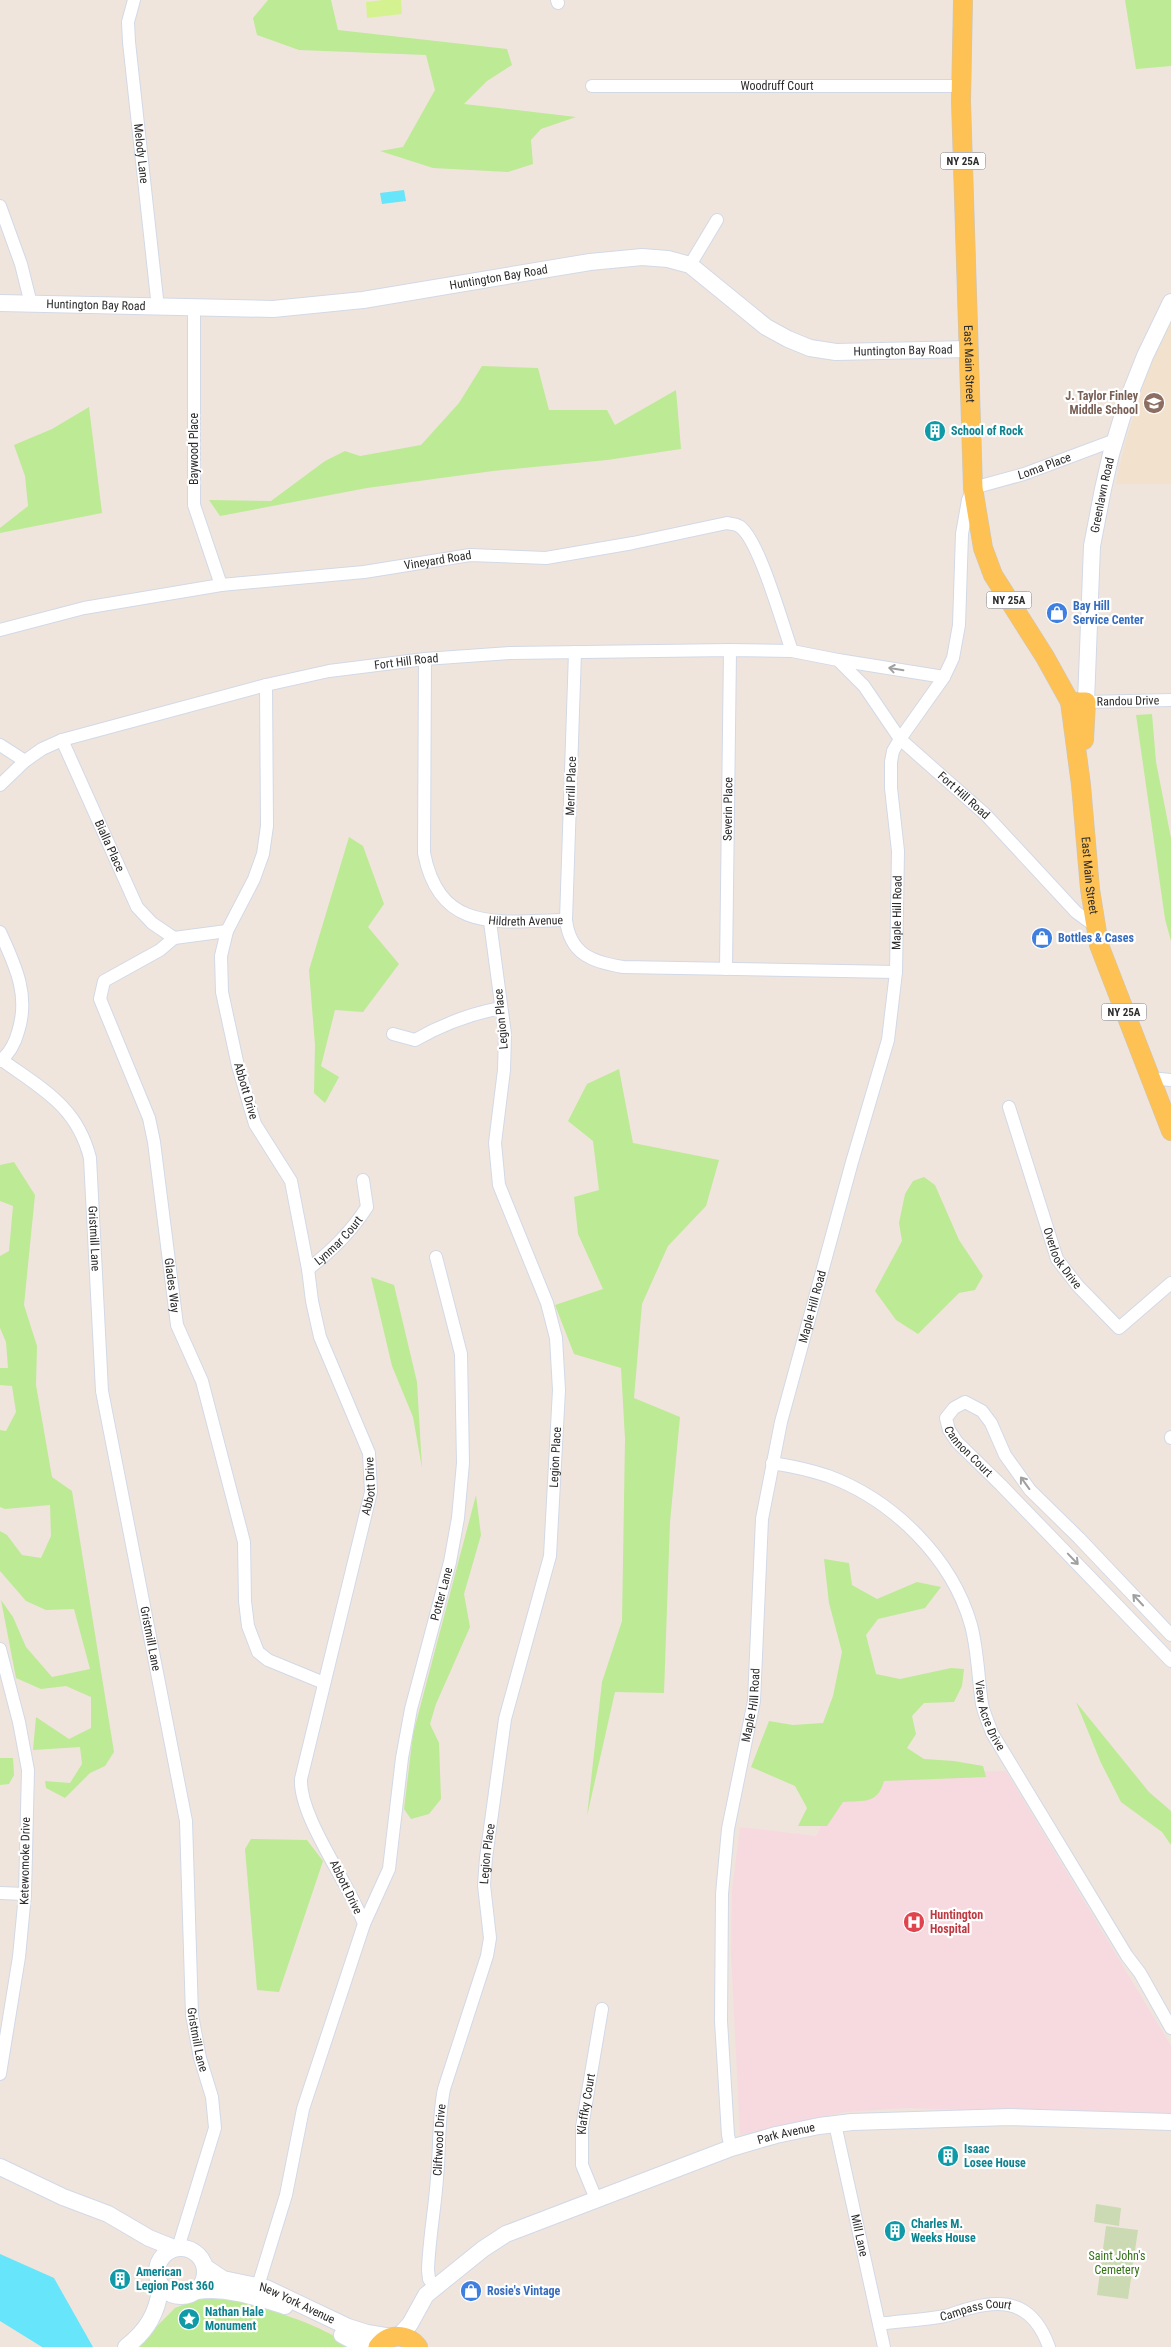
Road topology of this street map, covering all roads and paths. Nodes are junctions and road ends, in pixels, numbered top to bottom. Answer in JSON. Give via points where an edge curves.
{"nodes":[{"id":1,"x":134,"y":0,"type":"edge"},
{"id":2,"x":963,"y":0,"type":"edge"},
{"id":3,"x":592,"y":86,"type":"dead end"},
{"id":4,"x":961,"y":86,"type":"junction"},
{"id":5,"x":0,"y":206,"type":"edge"},
{"id":6,"x":717,"y":220,"type":"dead end"},
{"id":7,"x":690,"y":265,"type":"junction"},
{"id":8,"x":1171,"y":302,"type":"edge"},
{"id":9,"x":0,"y":303,"type":"edge"},
{"id":10,"x":31,"y":304,"type":"junction"},
{"id":11,"x":158,"y":308,"type":"junction"},
{"id":12,"x":194,"y":309,"type":"junction"},
{"id":13,"x":969,"y":349,"type":"junction"},
{"id":14,"x":1115,"y":440,"type":"junction"},
{"id":15,"x":973,"y":488,"type":"junction"},
{"id":16,"x":222,"y":585,"type":"junction"},
{"id":17,"x":0,"y":630,"type":"edge"},
{"id":18,"x":730,"y":650,"type":"junction"},
{"id":19,"x":575,"y":652,"type":"junction"},
{"id":20,"x":792,"y":652,"type":"junction"},
{"id":21,"x":425,"y":658,"type":"junction"},
{"id":22,"x":838,"y":660,"type":"junction"},
{"id":23,"x":944,"y":677,"type":"junction"},
{"id":24,"x":266,"y":685,"type":"junction"},
{"id":25,"x":1171,"y":700,"type":"edge"},
{"id":26,"x":1078,"y":702,"type":"junction"},
{"id":27,"x":900,"y":739,"type":"junction"},
{"id":28,"x":62,"y":740,"type":"junction"},
{"id":29,"x":0,"y":745,"type":"edge"},
{"id":30,"x":25,"y":761,"type":"junction"},
{"id":31,"x":0,"y":785,"type":"edge"},
{"id":32,"x":566,"y":920,"type":"junction"},
{"id":33,"x":490,"y":922,"type":"junction"},
{"id":34,"x":1095,"y":926,"type":"junction"},
{"id":35,"x":227,"y":931,"type":"junction"},
{"id":36,"x":0,"y":932,"type":"edge"},
{"id":37,"x":174,"y":938,"type":"junction"},
{"id":38,"x":726,"y":969,"type":"junction"},
{"id":39,"x":896,"y":972,"type":"junction"},
{"id":40,"x":501,"y":1008,"type":"junction"},
{"id":41,"x":393,"y":1034,"type":"dead end"},
{"id":42,"x":1,"y":1060,"type":"edge"},
{"id":43,"x":1150,"y":1078,"type":"junction"},
{"id":44,"x":1171,"y":1080,"type":"edge"},
{"id":45,"x":1009,"y":1107,"type":"dead end"},
{"id":46,"x":1171,"y":1132,"type":"edge"},
{"id":47,"x":363,"y":1180,"type":"dead end"},
{"id":48,"x":436,"y":1258,"type":"dead end"},
{"id":49,"x":308,"y":1269,"type":"junction"},
{"id":50,"x":1171,"y":1282,"type":"edge"},
{"id":51,"x":772,"y":1463,"type":"junction"},
{"id":52,"x":1064,"y":1524,"type":"junction"},
{"id":53,"x":1051,"y":1536,"type":"junction"},
{"id":54,"x":1171,"y":1635,"type":"edge"},
{"id":55,"x":0,"y":1649,"type":"edge"},
{"id":56,"x":1171,"y":1661,"type":"edge"},
{"id":57,"x":324,"y":1683,"type":"junction"},
{"id":58,"x":4,"y":1684,"type":"edge"},
{"id":59,"x":0,"y":1893,"type":"edge"},
{"id":60,"x":25,"y":1894,"type":"junction"},
{"id":61,"x":364,"y":1924,"type":"junction"},
{"id":62,"x":474,"y":1994,"type":"joint"},
{"id":63,"x":602,"y":2009,"type":"dead end"},
{"id":64,"x":1171,"y":2028,"type":"edge"},
{"id":65,"x":0,"y":2074,"type":"edge"},
{"id":66,"x":1171,"y":2122,"type":"edge"},
{"id":67,"x":835,"y":2124,"type":"junction"},
{"id":68,"x":732,"y":2148,"type":"junction"},
{"id":69,"x":0,"y":2167,"type":"edge"},
{"id":70,"x":63,"y":2197,"type":"junction"},
{"id":71,"x":596,"y":2199,"type":"junction"},
{"id":72,"x":176,"y":2248,"type":"junction"},
{"id":73,"x":205,"y":2267,"type":"junction"},
{"id":74,"x":157,"y":2270,"type":"junction"},
{"id":75,"x":161,"y":2286,"type":"junction"},
{"id":76,"x":258,"y":2286,"type":"junction"},
{"id":77,"x":436,"y":2288,"type":"junction"},
{"id":78,"x":189,"y":2294,"type":"junction"},
{"id":79,"x":421,"y":2302,"type":"junction"},
{"id":80,"x":879,"y":2324,"type":"junction"},
{"id":81,"x":386,"y":2339,"type":"edge"},
{"id":82,"x":126,"y":2347,"type":"edge"},
{"id":83,"x":139,"y":2347,"type":"edge"},
{"id":84,"x":365,"y":2347,"type":"edge"},
{"id":85,"x":419,"y":2347,"type":"edge"},
{"id":86,"x":884,"y":2347,"type":"edge"},
{"id":87,"x":1049,"y":2347,"type":"edge"}],
"edges":[{"from":1,"to":11,"type":"street","name":"Melody Lane","via":[[128,22],[129,42]]},
{"from":2,"to":4,"type":"main road","name":"East Main Street","number":"NY 25A"},
{"from":3,"to":4,"type":"street","name":"Woodruff Court"},
{"from":4,"to":13,"type":"main road","name":"East Main Street","number":"NY 25A"},
{"from":5,"to":10,"type":"street","via":[[21,264]]},
{"from":6,"to":7,"type":"street"},
{"from":7,"to":12,"type":"street","name":"Huntington Bay Road","via":[[642,257],[590,262],[363,300],[273,309]]},
{"from":7,"to":13,"type":"street","name":"Huntington Bay Road","via":[[766,327],[810,348],[836,352]]},
{"from":8,"to":14,"type":"street","name":"Greenlawn Road","via":[[1145,356]]},
{"from":9,"to":10,"type":"street","name":"Huntington Bay Road"},
{"from":10,"to":11,"type":"street","name":"Huntington Bay Road"},
{"from":11,"to":12,"type":"street","name":"Huntington Bay Road"},
{"from":12,"to":16,"type":"street","name":"Baywood Place","via":[[194,505]]},
{"from":13,"to":15,"type":"main road","name":"East Main Street","number":"NY 25A"},
{"from":14,"to":15,"type":"street","name":"Loma Place","via":[[1024,474]]},
{"from":14,"to":26,"type":"street","name":"Greenlawn Road","via":[[1092,546]]},
{"from":15,"to":23,"type":"street","name":"Maple Hill Road","via":[[962,534],[957,641]]},
{"from":15,"to":26,"type":"main road","name":"East Main Street","number":"NY 25A","via":[[983,548],[993,575]]},
{"from":16,"to":17,"type":"street","name":"Vineyard Road","via":[[84,608]]},
{"from":16,"to":20,"type":"street","name":"Vineyard Road","via":[[355,573],[470,555],[546,558],[727,523],[739,526],[747,535],[765,572]]},
{"from":18,"to":19,"type":"street","name":"Fort Hill Road"},
{"from":18,"to":20,"type":"street","name":"Fort Hill Road"},
{"from":18,"to":38,"type":"street","name":"Severin Place"},
{"from":19,"to":21,"type":"street","name":"Fort Hill Road"},
{"from":19,"to":32,"type":"street","name":"Merrill Place"},
{"from":20,"to":22,"type":"street","name":"Fort Hill Road"},
{"from":21,"to":24,"type":"street","name":"Fort Hill Road","via":[[329,671]]},
{"from":21,"to":33,"type":"street","name":"Hildreth Avenue","via":[[424,853],[427,868],[432,882],[450,905],[474,918]]},
{"from":23,"to":22,"type":"street","name":"Fort Hill Road","one_way":true},
{"from":22,"to":27,"type":"street","name":"Fort Hill Road","via":[[864,686]]},
{"from":23,"to":27,"type":"street","name":"Maple Hill Road"},
{"from":24,"to":28,"type":"street","name":"Fort Hill Road"},
{"from":24,"to":35,"type":"street","name":"Abbott Drive","via":[[267,826],[263,854]]},
{"from":25,"to":26,"type":"street","name":"Randou Drive"},
{"from":26,"to":34,"type":"main road","name":"East Main Street","number":"NY 25A","via":[[1081,785]]},
{"from":27,"to":34,"type":"street","name":"Fort Hill Road","via":[[986,815],[1076,912]]},
{"from":27,"to":39,"type":"street","name":"Maple Hill Road","via":[[891,762],[898,851]]},
{"from":28,"to":30,"type":"street","name":"Fort Hill Road"},
{"from":28,"to":37,"type":"street","name":"Bialla Place","via":[[137,908],[152,924]]},
{"from":29,"to":30,"type":"street"},
{"from":30,"to":31,"type":"street","name":"Fort Hill Road"},
{"from":32,"to":33,"type":"street","name":"Hildreth Avenue"},
{"from":32,"to":38,"type":"street","name":"Hildreth Avenue","via":[[567,936],[576,949],[605,964]]},
{"from":33,"to":40,"type":"street","name":"Legion Place"},
{"from":34,"to":43,"type":"main road","name":"East Main Street","number":"NY 25A","via":[[1104,962]]},
{"from":35,"to":37,"type":"street"},
{"from":35,"to":49,"type":"street","name":"Abbott Drive","via":[[221,956],[222,992],[238,1066],[255,1124],[291,1181]]},
{"from":36,"to":42,"type":"street","via":[[23,993],[16,1042]]},
{"from":37,"to":57,"type":"street","name":"Glades Way","via":[[160,950],[104,981],[100,998],[149,1118],[177,1325],[202,1381],[244,1542],[248,1626],[258,1652],[268,1660]]},
{"from":38,"to":39,"type":"street","name":"Hildreth Avenue"},
{"from":39,"to":51,"type":"street","name":"Maple Hill Road","via":[[888,1040]]},
{"from":40,"to":41,"type":"street","via":[[473,1013],[439,1026],[415,1040]]},
{"from":40,"to":62,"type":"street","name":"Legion Place","via":[[505,1034],[504,1070],[495,1143],[499,1185],[547,1304],[556,1338],[559,1390],[550,1556],[504,1719],[484,1885],[490,1938]]},
{"from":42,"to":72,"type":"street","name":"Gristmill Lane","via":[[68,1111],[82,1134],[90,1158],[102,1391],[186,1821],[192,2015],[215,2120],[212,2142]]},
{"from":43,"to":44,"type":"street"},
{"from":43,"to":46,"type":"main road","name":"East Main Street","number":"NY 25A"},
{"from":45,"to":50,"type":"street","name":"Overlook Drive","via":[[1057,1258],[1078,1286],[1119,1328]]},
{"from":47,"to":49,"type":"street","name":"Lynmar Court","via":[[367,1207],[329,1254]]},
{"from":48,"to":61,"type":"street","name":"Potter Lane","via":[[462,1354],[463,1463],[458,1518],[450,1562],[411,1709],[389,1869]]},
{"from":49,"to":57,"type":"street","name":"Abbott Drive","via":[[320,1337],[370,1453],[372,1472],[369,1500]]},
{"from":51,"to":64,"type":"street","name":"View Acre Drive","via":[[802,1468],[860,1492],[896,1515],[941,1564],[959,1594],[970,1624],[978,1655],[982,1707],[992,1733],[1140,1972]]},
{"from":51,"to":68,"type":"street","name":"Maple Hill Road","via":[[762,1519],[754,1702],[728,1829],[722,1894],[722,2042],[728,2135]]},
{"from":52,"to":53,"type":"street"},
{"from":52,"to":53,"type":"street","name":"Cannon Court","one_way":true,"via":[[1030,1490],[1005,1456],[991,1423],[982,1411],[965,1402],[954,1408],[946,1418],[957,1442]]},
{"from":54,"to":52,"type":"street","name":"Cannon Court","one_way":true},
{"from":53,"to":56,"type":"street","name":"Cannon Court","one_way":true},
{"from":55,"to":58,"type":"street","name":"Ketewomoke Drive"},
{"from":57,"to":61,"type":"street","name":"Abbott Drive","via":[[300,1791],[306,1810]]},
{"from":58,"to":60,"type":"street","name":"Ketewomoke Drive","via":[[19,1722],[28,1770]]},
{"from":59,"to":60,"type":"street"},
{"from":60,"to":65,"type":"street","name":"Ketewomoke Drive","via":[[19,1957]]},
{"from":61,"to":76,"type":"street","name":"Abbott Drive","via":[[303,2108],[286,2195]]},
{"from":62,"to":77,"type":"street","name":"Cliftwood Drive","via":[[440,2108],[435,2217],[428,2270],[429,2279]]},
{"from":63,"to":71,"type":"street","name":"Klaffky Court","via":[[582,2127],[582,2165]]},
{"from":66,"to":67,"type":"street","name":"Park Avenue","via":[[1010,2117]]},
{"from":67,"to":68,"type":"street","name":"Park Avenue","via":[[789,2132]]},
{"from":67,"to":80,"type":"street","name":"Mill Lane"},
{"from":68,"to":71,"type":"street","name":"Park Avenue"},
{"from":69,"to":70,"type":"street"},
{"from":70,"to":72,"type":"street","via":[[108,2214],[149,2238]]},
{"from":70,"to":74,"type":"street","via":[[146,2246],[154,2256]]},
{"from":71,"to":77,"type":"street","name":"Park Avenue","via":[[506,2234]]},
{"from":72,"to":73,"type":"street","via":[[194,2252]]},
{"from":72,"to":74,"type":"street","via":[[164,2255]]},
{"from":73,"to":76,"type":"street","name":"New York Avenue","via":[[223,2279]]},
{"from":73,"to":78,"type":"street","via":[[204,2280]]},
{"from":74,"to":75,"type":"street"},
{"from":75,"to":78,"type":"street","via":[[169,2293]]},
{"from":75,"to":82,"type":"street","via":[[153,2319]]},
{"from":76,"to":81,"type":"street","name":"New York Avenue","via":[[348,2327]]},
{"from":77,"to":79,"type":"street","name":"Park Avenue"},
{"from":77,"to":85,"type":"street","name":"Park Avenue","via":[[423,2316]]},
{"from":78,"to":83,"type":"street","via":[[170,2306],[156,2329]]},
{"from":78,"to":84,"type":"street","name":"New York Avenue","via":[[211,2290],[237,2292],[282,2306]]},
{"from":79,"to":81,"type":"street","via":[[398,2322]]},
{"from":79,"to":81,"type":"street","name":"Park Avenue","via":[[413,2320]]},
{"from":80,"to":86,"type":"street","name":"Mill Lane"},
{"from":80,"to":87,"type":"street","name":"Campass Court","via":[[946,2316],[989,2304],[1019,2306],[1031,2315]]},
{"from":81,"to":85,"type":"main road","via":[[408,2338]]}]}
